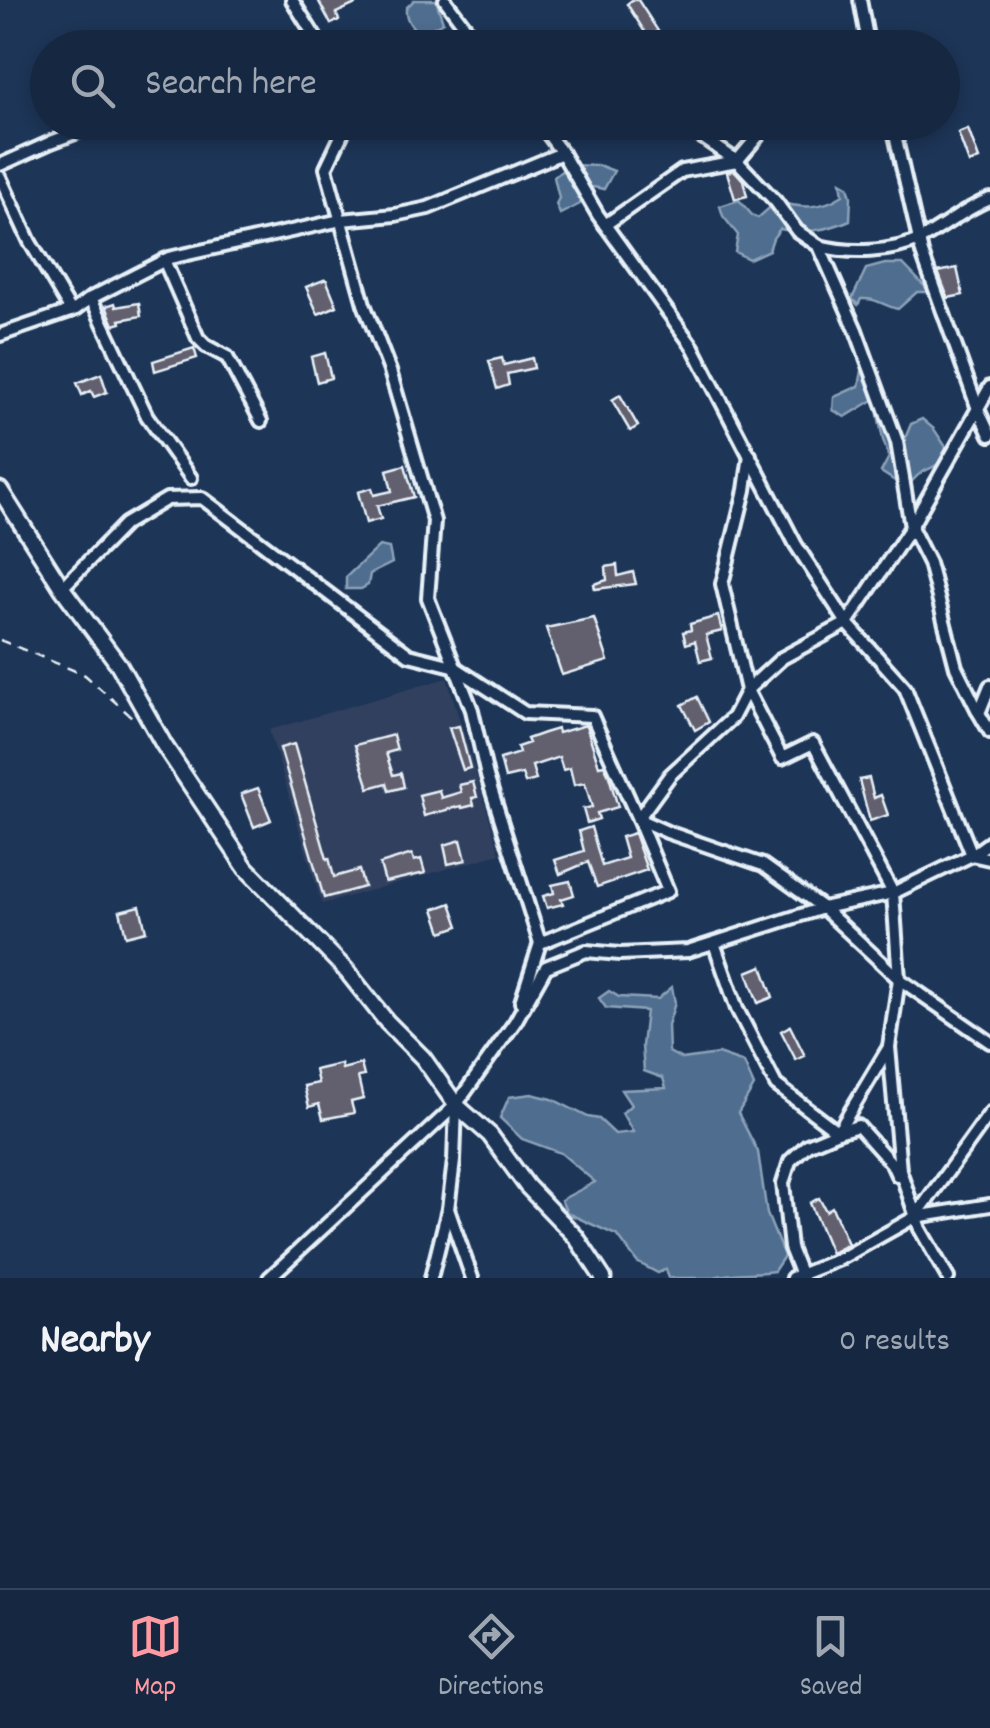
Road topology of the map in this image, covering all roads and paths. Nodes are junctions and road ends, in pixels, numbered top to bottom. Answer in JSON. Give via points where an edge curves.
{"nodes":[{"id":1,"x":292,"y":0,"type":"edge"},
{"id":2,"x":445,"y":0,"type":"edge"},
{"id":3,"x":860,"y":0,"type":"edge"},
{"id":4,"x":311,"y":30,"type":"edge"},
{"id":5,"x":468,"y":30,"type":"edge"},
{"id":6,"x":866,"y":30,"type":"edge"},
{"id":7,"x":56,"y":140,"type":"edge"},
{"id":8,"x":340,"y":140,"type":"edge"},
{"id":9,"x":552,"y":140,"type":"edge"},
{"id":10,"x":705,"y":140,"type":"edge"},
{"id":11,"x":755,"y":140,"type":"edge"},
{"id":12,"x":896,"y":140,"type":"edge"},
{"id":13,"x":562,"y":153,"type":"junction"},
{"id":14,"x":736,"y":162,"type":"junction"},
{"id":15,"x":0,"y":165,"type":"edge"},
{"id":16,"x":0,"y":178,"type":"edge"},
{"id":17,"x":990,"y":199,"type":"edge"},
{"id":18,"x":341,"y":220,"type":"junction"},
{"id":19,"x":606,"y":225,"type":"junction"},
{"id":20,"x":919,"y":240,"type":"junction"},
{"id":21,"x":819,"y":246,"type":"junction"},
{"id":22,"x":164,"y":260,"type":"junction"},
{"id":23,"x":91,"y":298,"type":"junction"},
{"id":24,"x":71,"y":310,"type":"junction"},
{"id":25,"x":0,"y":334,"type":"edge"},
{"id":26,"x":990,"y":387,"type":"edge"},
{"id":27,"x":978,"y":410,"type":"junction"},
{"id":28,"x":260,"y":421,"type":"dead end"},
{"id":29,"x":990,"y":434,"type":"edge"},
{"id":30,"x":750,"y":455,"type":"junction"},
{"id":31,"x":191,"y":478,"type":"dead end"},
{"id":32,"x":0,"y":490,"type":"edge"},
{"id":33,"x":911,"y":526,"type":"junction"},
{"id":34,"x":62,"y":588,"type":"junction"},
{"id":35,"x":847,"y":623,"type":"junction"},
{"id":36,"x":0,"y":640,"type":"edge"},
{"id":37,"x":453,"y":666,"type":"junction"},
{"id":38,"x":990,"y":686,"type":"edge"},
{"id":39,"x":747,"y":690,"type":"junction"},
{"id":40,"x":979,"y":713,"type":"junction"},
{"id":41,"x":138,"y":722,"type":"dead end"},
{"id":42,"x":990,"y":732,"type":"edge"},
{"id":43,"x":638,"y":819,"type":"junction"},
{"id":44,"x":990,"y":842,"type":"edge"},
{"id":45,"x":972,"y":854,"type":"junction"},
{"id":46,"x":990,"y":860,"type":"edge"},
{"id":47,"x":892,"y":893,"type":"junction"},
{"id":48,"x":823,"y":908,"type":"junction"},
{"id":49,"x":540,"y":942,"type":"junction"},
{"id":50,"x":714,"y":943,"type":"junction"},
{"id":51,"x":899,"y":978,"type":"junction"},
{"id":52,"x":515,"y":1022,"type":"junction"},
{"id":53,"x":990,"y":1042,"type":"edge"},
{"id":54,"x":889,"y":1047,"type":"junction"},
{"id":55,"x":456,"y":1105,"type":"junction"},
{"id":56,"x":990,"y":1112,"type":"edge"},
{"id":57,"x":838,"y":1132,"type":"junction"},
{"id":58,"x":990,"y":1204,"type":"edge"},
{"id":59,"x":448,"y":1209,"type":"junction"},
{"id":60,"x":916,"y":1217,"type":"junction"},
{"id":61,"x":798,"y":1277,"type":"edge"},
{"id":62,"x":269,"y":1278,"type":"edge"},
{"id":63,"x":430,"y":1278,"type":"edge"},
{"id":64,"x":472,"y":1278,"type":"edge"},
{"id":65,"x":603,"y":1278,"type":"edge"},
{"id":66,"x":948,"y":1278,"type":"edge"}],
"edges":[{"from":1,"to":4,"type":"street"},
{"from":2,"to":5,"type":"street"},
{"from":3,"to":6,"type":"street"},
{"from":7,"to":15,"type":"street"},
{"from":8,"to":18,"type":"street","via":[[326,168]]},
{"from":9,"to":13,"type":"street"},
{"from":10,"to":14,"type":"street"},
{"from":11,"to":14,"type":"street"},
{"from":12,"to":20,"type":"street"},
{"from":13,"to":18,"type":"street","via":[[428,208]]},
{"from":13,"to":19,"type":"street"},
{"from":14,"to":19,"type":"street","via":[[682,171]]},
{"from":14,"to":21,"type":"street","via":[[797,231]]},
{"from":16,"to":24,"type":"street"},
{"from":17,"to":20,"type":"street"},
{"from":18,"to":22,"type":"street"},
{"from":18,"to":37,"type":"street","via":[[434,522],[428,598]]},
{"from":19,"to":30,"type":"street","via":[[693,347]]},
{"from":20,"to":21,"type":"street","via":[[840,252]]},
{"from":20,"to":27,"type":"street"},
{"from":21,"to":33,"type":"street","via":[[897,442]]},
{"from":22,"to":23,"type":"street"},
{"from":22,"to":28,"type":"street","via":[[198,338],[224,354]]},
{"from":23,"to":24,"type":"street"},
{"from":23,"to":31,"type":"street","via":[[147,416]]},
{"from":24,"to":25,"type":"street"},
{"from":26,"to":27,"type":"street"},
{"from":27,"to":29,"type":"street"},
{"from":27,"to":33,"type":"street"},
{"from":30,"to":35,"type":"street","via":[[796,545]]},
{"from":30,"to":39,"type":"street","via":[[722,584]]},
{"from":32,"to":34,"type":"street"},
{"from":33,"to":35,"type":"street"},
{"from":33,"to":40,"type":"street","via":[[956,667]]},
{"from":34,"to":37,"type":"street","via":[[124,524],[167,499],[202,498],[409,655]]},
{"from":34,"to":55,"type":"street","via":[[119,665],[246,868],[345,969]]},
{"from":35,"to":39,"type":"street","via":[[782,658]]},
{"from":35,"to":45,"type":"street","via":[[905,688]]},
{"from":36,"to":41,"type":"path","via":[[85,675]]},
{"from":37,"to":43,"type":"street","via":[[525,713],[592,716]]},
{"from":37,"to":49,"type":"street"},
{"from":38,"to":40,"type":"street"},
{"from":39,"to":43,"type":"street","via":[[733,717],[670,775]]},
{"from":39,"to":47,"type":"street","via":[[782,758],[813,743]]},
{"from":40,"to":42,"type":"street"},
{"from":43,"to":48,"type":"street","via":[[763,865]]},
{"from":43,"to":49,"type":"street","via":[[668,891]]},
{"from":44,"to":45,"type":"street"},
{"from":45,"to":46,"type":"street"},
{"from":45,"to":47,"type":"street"},
{"from":47,"to":48,"type":"street"},
{"from":47,"to":51,"type":"street"},
{"from":48,"to":50,"type":"street"},
{"from":48,"to":51,"type":"street"},
{"from":49,"to":52,"type":"street"},
{"from":50,"to":52,"type":"street","via":[[688,951],[586,951],[559,961],[546,967]]},
{"from":50,"to":57,"type":"street","via":[[737,1009],[776,1085]]},
{"from":51,"to":53,"type":"street"},
{"from":51,"to":54,"type":"street"},
{"from":52,"to":55,"type":"street"},
{"from":54,"to":57,"type":"street"},
{"from":54,"to":60,"type":"street","via":[[900,1170]]},
{"from":55,"to":59,"type":"street"},
{"from":55,"to":62,"type":"street"},
{"from":55,"to":65,"type":"street","via":[[490,1135]]},
{"from":56,"to":60,"type":"street"},
{"from":57,"to":60,"type":"street","via":[[858,1126],[892,1164]]},
{"from":57,"to":61,"type":"street","via":[[807,1145],[790,1161],[783,1183]]},
{"from":58,"to":60,"type":"street"},
{"from":59,"to":63,"type":"street"},
{"from":59,"to":64,"type":"street"},
{"from":60,"to":61,"type":"street"},
{"from":60,"to":66,"type":"street"}]}
